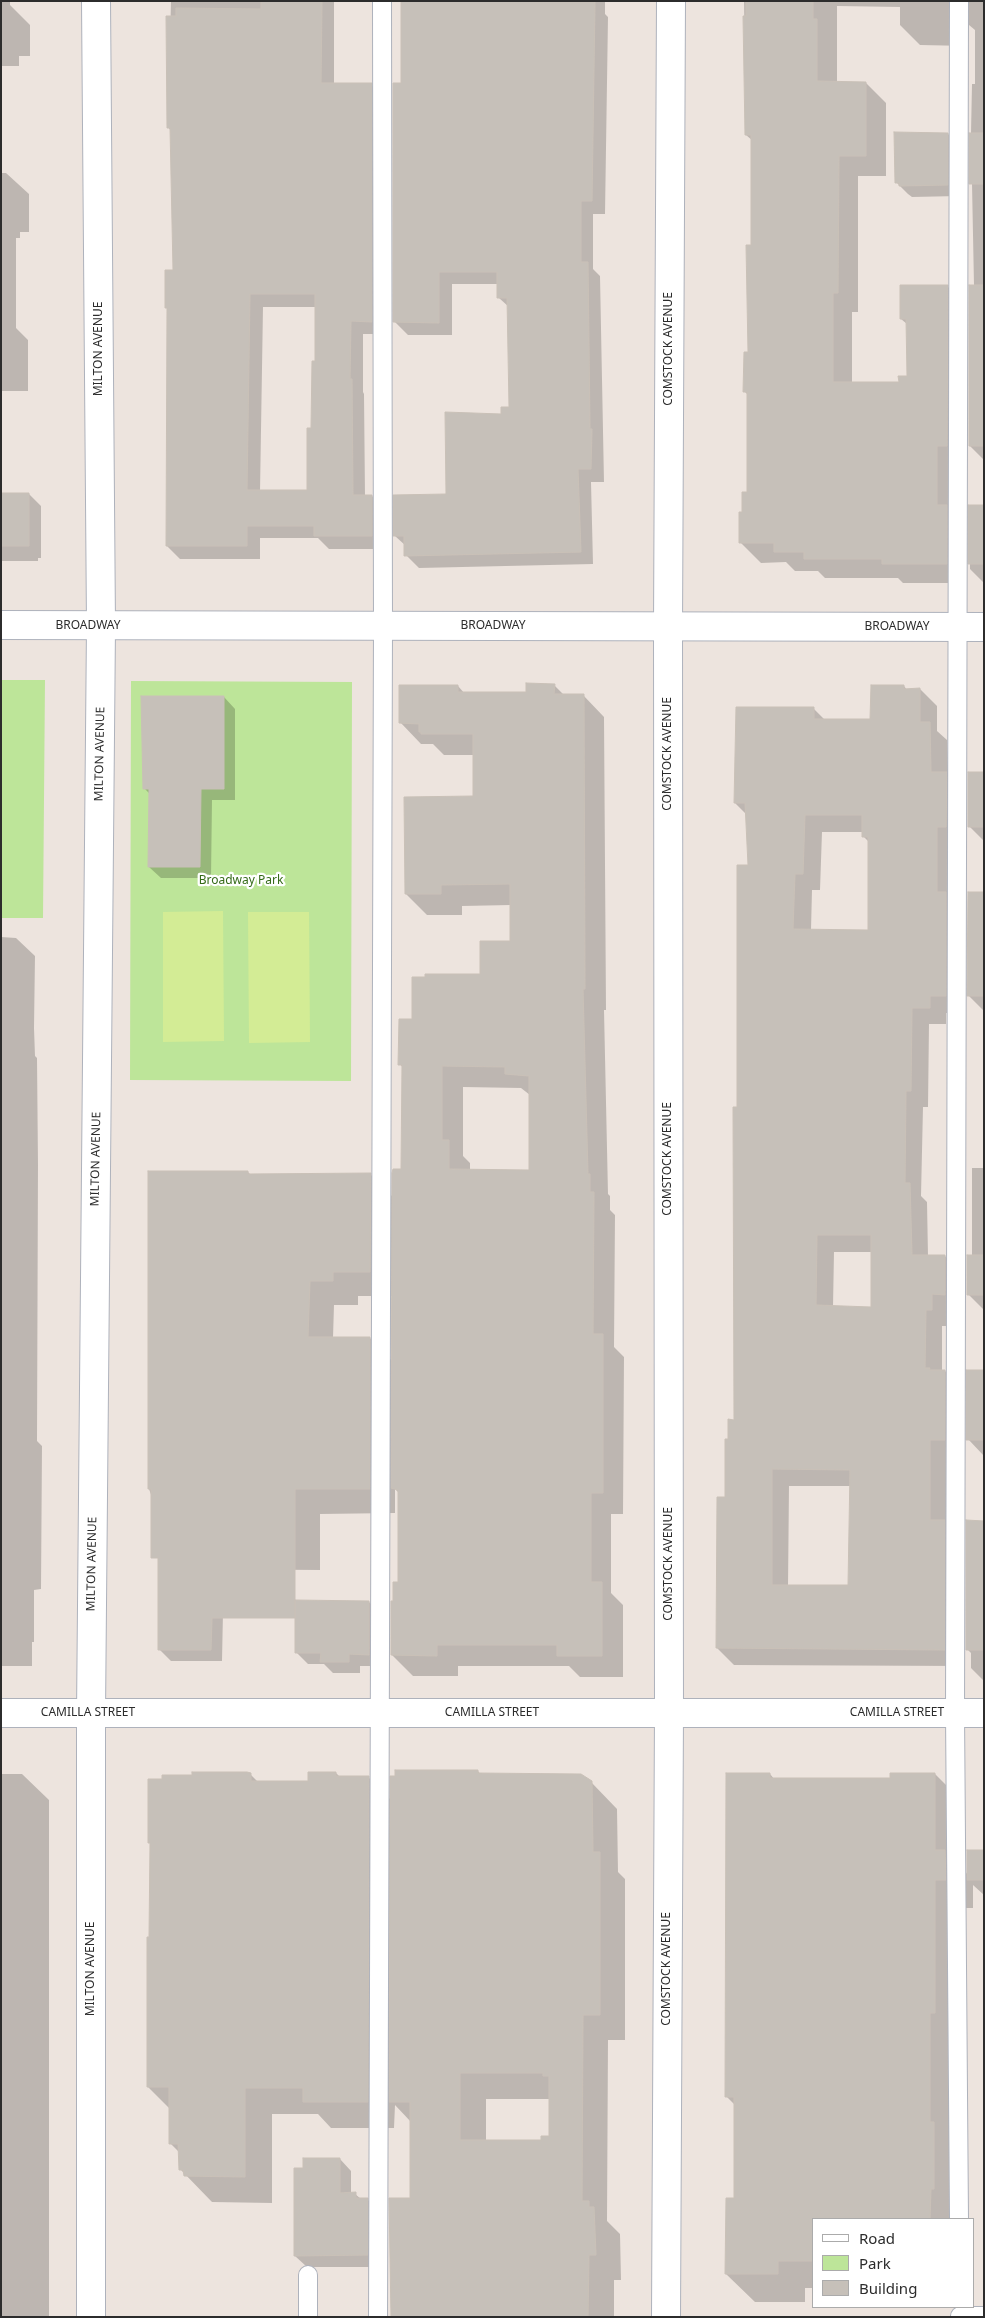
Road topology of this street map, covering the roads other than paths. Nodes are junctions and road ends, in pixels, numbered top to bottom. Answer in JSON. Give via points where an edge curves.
{"nodes":[{"id":1,"x":96,"y":1,"type":"edge"},
{"id":2,"x":382,"y":1,"type":"edge"},
{"id":3,"x":671,"y":1,"type":"edge"},
{"id":4,"x":959,"y":1,"type":"edge"},
{"id":5,"x":1,"y":625,"type":"edge"},
{"id":6,"x":101,"y":626,"type":"junction"},
{"id":7,"x":383,"y":626,"type":"junction"},
{"id":8,"x":668,"y":626,"type":"junction"},
{"id":9,"x":971,"y":627,"type":"edge"},
{"id":10,"x":1,"y":1713,"type":"edge"},
{"id":11,"x":91,"y":1713,"type":"junction"},
{"id":12,"x":381,"y":1713,"type":"junction"},
{"id":13,"x":669,"y":1713,"type":"junction"},
{"id":14,"x":955,"y":1713,"type":"junction"},
{"id":15,"x":984,"y":1713,"type":"edge"},
{"id":16,"x":959,"y":2218,"type":"edge"},
{"id":17,"x":308,"y":2275,"type":"dead end"},
{"id":18,"x":960,"y":2313,"type":"edge"},
{"id":19,"x":984,"y":2316,"type":"edge"},
{"id":20,"x":91,"y":2317,"type":"edge"},
{"id":21,"x":308,"y":2317,"type":"edge"},
{"id":22,"x":378,"y":2317,"type":"edge"},
{"id":23,"x":666,"y":2317,"type":"edge"}],
"edges":[{"from":1,"to":6,"type":"street","name":"MILTON AVENUE"},
{"from":2,"to":7,"type":"lane"},
{"from":3,"to":8,"type":"street","name":"COMSTOCK AVENUE"},
{"from":4,"to":9,"type":"lane"},
{"from":5,"to":6,"type":"street","name":"BROADWAY"},
{"from":6,"to":7,"type":"street","name":"BROADWAY"},
{"from":6,"to":11,"type":"street","name":"MILTON AVENUE"},
{"from":7,"to":8,"type":"street","name":"BROADWAY"},
{"from":7,"to":12,"type":"lane"},
{"from":8,"to":9,"type":"street","name":"BROADWAY"},
{"from":8,"to":13,"type":"street","name":"COMSTOCK AVENUE"},
{"from":9,"to":14,"type":"lane"},
{"from":10,"to":11,"type":"street","name":"CAMILLA STREET"},
{"from":11,"to":12,"type":"street","name":"CAMILLA STREET"},
{"from":11,"to":20,"type":"street","name":"MILTON AVENUE"},
{"from":12,"to":13,"type":"street","name":"CAMILLA STREET"},
{"from":12,"to":22,"type":"lane"},
{"from":13,"to":14,"type":"street","name":"CAMILLA STREET"},
{"from":13,"to":23,"type":"street","name":"COMSTOCK AVENUE"},
{"from":14,"to":15,"type":"street","name":"CAMILLA STREET"},
{"from":14,"to":16,"type":"lane"},
{"from":17,"to":21,"type":"lane"},
{"from":18,"to":19,"type":"lane"}]}
